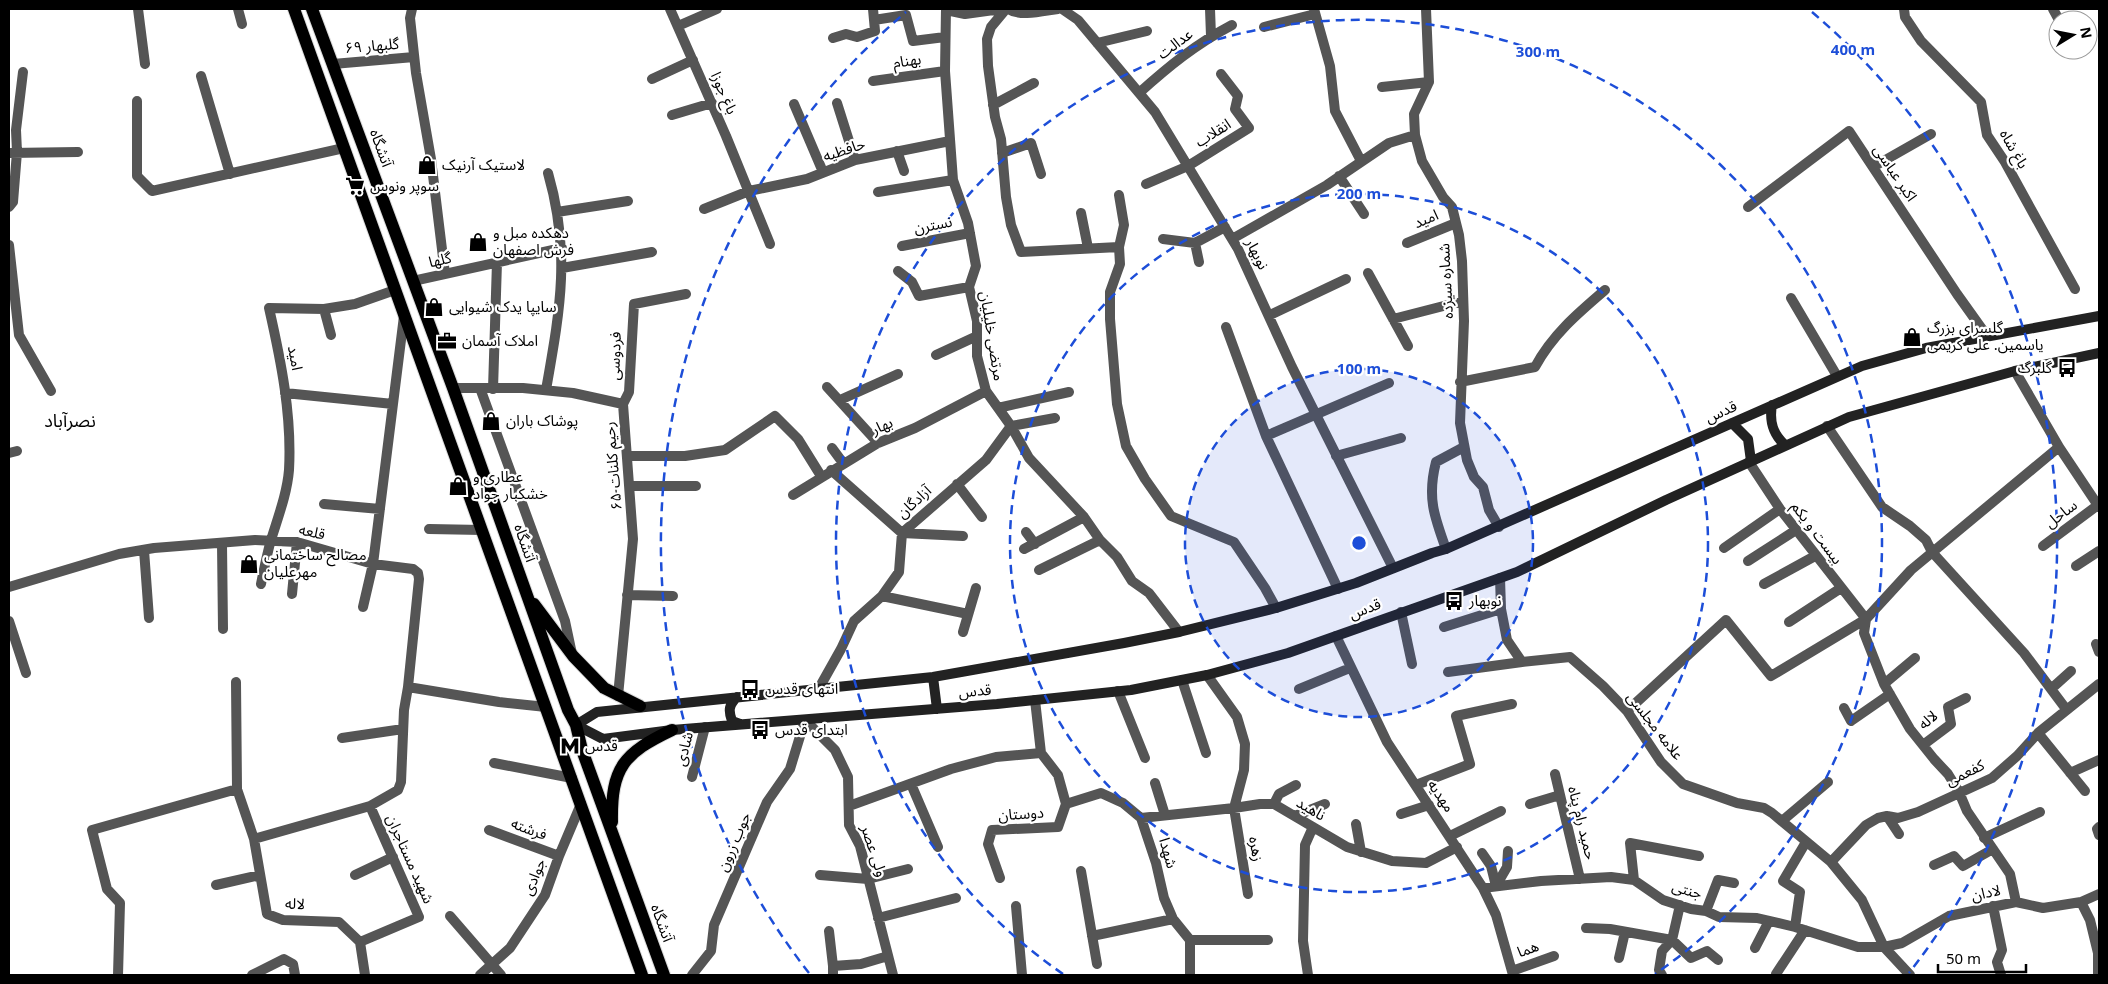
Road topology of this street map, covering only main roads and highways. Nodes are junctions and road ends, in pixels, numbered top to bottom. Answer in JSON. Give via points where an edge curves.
{"nodes":[{"id":1,"x":294,"y":9,"type":"edge"},
{"id":2,"x":312,"y":9,"type":"edge"},
{"id":3,"x":354,"y":121,"type":"junction"},
{"id":4,"x":336,"y":128,"type":"junction"},
{"id":5,"x":2099,"y":316,"type":"edge"},
{"id":6,"x":2099,"y":354,"type":"edge"},
{"id":7,"x":1772,"y":405,"type":"junction"},
{"id":8,"x":1732,"y":423,"type":"junction"},
{"id":9,"x":1785,"y":446,"type":"junction"},
{"id":10,"x":1750,"y":462,"type":"junction"},
{"id":11,"x":526,"y":593,"type":"junction"},
{"id":12,"x":933,"y":677,"type":"junction"},
{"id":13,"x":737,"y":696,"type":"junction"},
{"id":14,"x":640,"y":706,"type":"junction"},
{"id":15,"x":937,"y":709,"type":"junction"},
{"id":16,"x":740,"y":724,"type":"junction"},
{"id":17,"x":576,"y":725,"type":"junction"},
{"id":18,"x":672,"y":730,"type":"junction"},
{"id":19,"x":556,"y":731,"type":"junction"},
{"id":20,"x":612,"y":832,"type":"junction"},
{"id":21,"x":642,"y":975,"type":"edge"},
{"id":22,"x":664,"y":975,"type":"edge"}],
"edges":[{"from":1,"to":4,"type":"main road"},
{"from":2,"to":3,"type":"main road","name":"آتشگاه"},
{"from":3,"to":4,"type":"main road"},
{"from":3,"to":11,"type":"main road","name":"آتشگاه"},
{"from":4,"to":19,"type":"main road"},
{"from":5,"to":7,"type":"main road","name":"قدس","via":[[1926,348],[1862,366]]},
{"from":6,"to":9,"type":"main road","name":"قدس","via":[[2015,371],[1849,417]]},
{"from":7,"to":8,"type":"main road","name":"قدس"},
{"from":7,"to":9,"type":"main road","via":[[1773,431]]},
{"from":8,"to":10,"type":"main road","via":[[1748,439]]},
{"from":8,"to":12,"type":"main road","name":"قدس","via":[[1499,527],[1338,589],[1179,632]]},
{"from":9,"to":10,"type":"main road","name":"قدس"},
{"from":10,"to":15,"type":"main road","name":"قدس","via":[[1517,572],[1288,653],[1207,675],[1118,691]]},
{"from":11,"to":14,"type":"main road","via":[[573,656],[604,688]]},
{"from":11,"to":17,"type":"main road","name":"آتشگاه"},
{"from":12,"to":13,"type":"main road","name":"قدس"},
{"from":12,"to":15,"type":"main road"},
{"from":13,"to":14,"type":"main road","name":"قدس"},
{"from":13,"to":16,"type":"main road","via":[[730,703],[729,712],[732,721]]},
{"from":14,"to":17,"type":"main road","name":"قدس","via":[[597,712]]},
{"from":15,"to":16,"type":"main road","name":"قدس"},
{"from":16,"to":18,"type":"main road","name":"قدس"},
{"from":17,"to":18,"type":"main road","name":"قدس","via":[[603,739]]},
{"from":17,"to":19,"type":"main road"},
{"from":17,"to":20,"type":"main road","name":"آتشگاه"},
{"from":18,"to":20,"type":"main road","via":[[628,757],[616,778]]},
{"from":19,"to":21,"type":"main road"},
{"from":20,"to":22,"type":"main road","name":"آتشگاه"}]}
